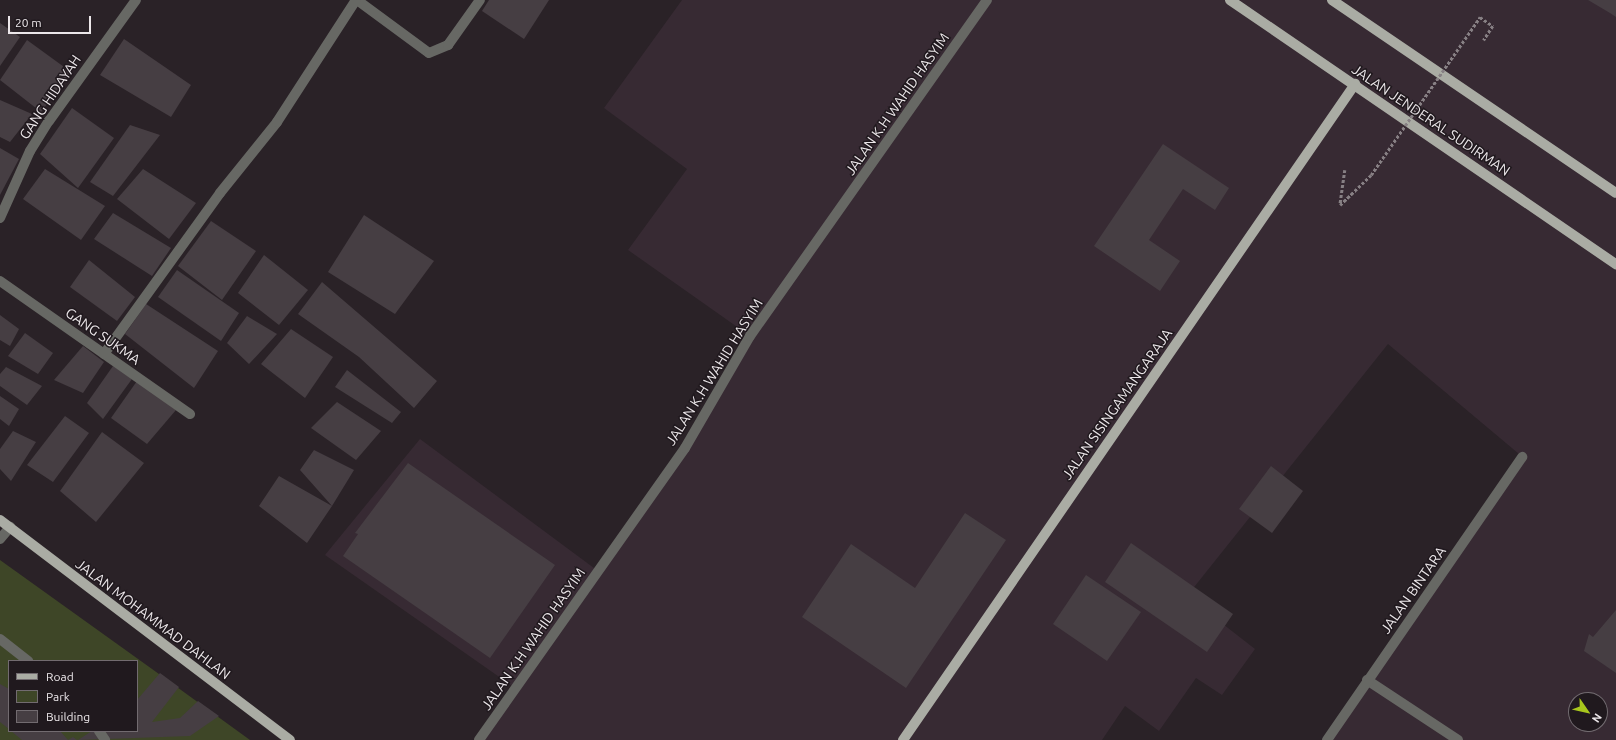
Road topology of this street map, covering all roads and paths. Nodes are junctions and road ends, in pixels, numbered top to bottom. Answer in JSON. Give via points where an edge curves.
{"nodes":[{"id":1,"x":136,"y":0,"type":"edge"},
{"id":2,"x":357,"y":0,"type":"edge"},
{"id":3,"x":480,"y":0,"type":"edge"},
{"id":4,"x":987,"y":0,"type":"edge"},
{"id":5,"x":1230,"y":0,"type":"edge"},
{"id":6,"x":1332,"y":0,"type":"edge"},
{"id":7,"x":1484,"y":40,"type":"dead end"},
{"id":8,"x":1355,"y":84,"type":"junction"},
{"id":9,"x":1345,"y":170,"type":"dead end"},
{"id":10,"x":1616,"y":193,"type":"edge"},
{"id":11,"x":0,"y":218,"type":"edge"},
{"id":12,"x":1616,"y":264,"type":"edge"},
{"id":13,"x":0,"y":281,"type":"edge"},
{"id":14,"x":104,"y":354,"type":"junction"},
{"id":15,"x":190,"y":414,"type":"dead end"},
{"id":16,"x":1522,"y":457,"type":"dead end"},
{"id":17,"x":0,"y":520,"type":"edge"},
{"id":18,"x":10,"y":527,"type":"junction"},
{"id":19,"x":0,"y":539,"type":"edge"},
{"id":20,"x":0,"y":639,"type":"edge"},
{"id":21,"x":27,"y":660,"type":"edge"},
{"id":22,"x":1367,"y":680,"type":"junction"},
{"id":23,"x":284,"y":738,"type":"edge"},
{"id":24,"x":479,"y":740,"type":"edge"},
{"id":25,"x":903,"y":740,"type":"edge"},
{"id":26,"x":1327,"y":740,"type":"edge"},
{"id":27,"x":1458,"y":740,"type":"edge"}],
"edges":[{"from":1,"to":11,"type":"street","name":"GANG HIDAYAH","via":[[42,133]]},
{"from":2,"to":3,"type":"street","via":[[429,53],[448,45]]},
{"from":2,"to":14,"type":"street","via":[[277,122],[220,193]]},
{"from":4,"to":24,"type":"street","name":"JALAN K.H WAHID HASYIM","via":[[750,336],[685,448]]},
{"from":5,"to":8,"type":"main road","name":"JALAN JENDERAL SUDIRMAN"},
{"from":6,"to":10,"type":"main road"},
{"from":7,"to":9,"type":"path","bridge":true,"via":[[1493,26],[1480,17],[1371,175],[1340,205]]},
{"from":8,"to":12,"type":"main road","name":"JALAN JENDERAL SUDIRMAN"},
{"from":8,"to":25,"type":"main road","name":"JALAN SISINGAMANGARAJA"},
{"from":13,"to":14,"type":"street","name":"GANG SUKMA"},
{"from":14,"to":15,"type":"street","name":"GANG SUKMA"},
{"from":16,"to":22,"type":"street","name":"JALAN BINTARA"},
{"from":17,"to":18,"type":"main road","name":"JALAN MOHAMMAD DAHLAN"},
{"from":18,"to":19,"type":"street"},
{"from":18,"to":23,"type":"main road","name":"JALAN MOHAMMAD DAHLAN"},
{"from":20,"to":21,"type":"street"},
{"from":22,"to":26,"type":"street","name":"JALAN BINTARA"},
{"from":22,"to":27,"type":"street"}]}
